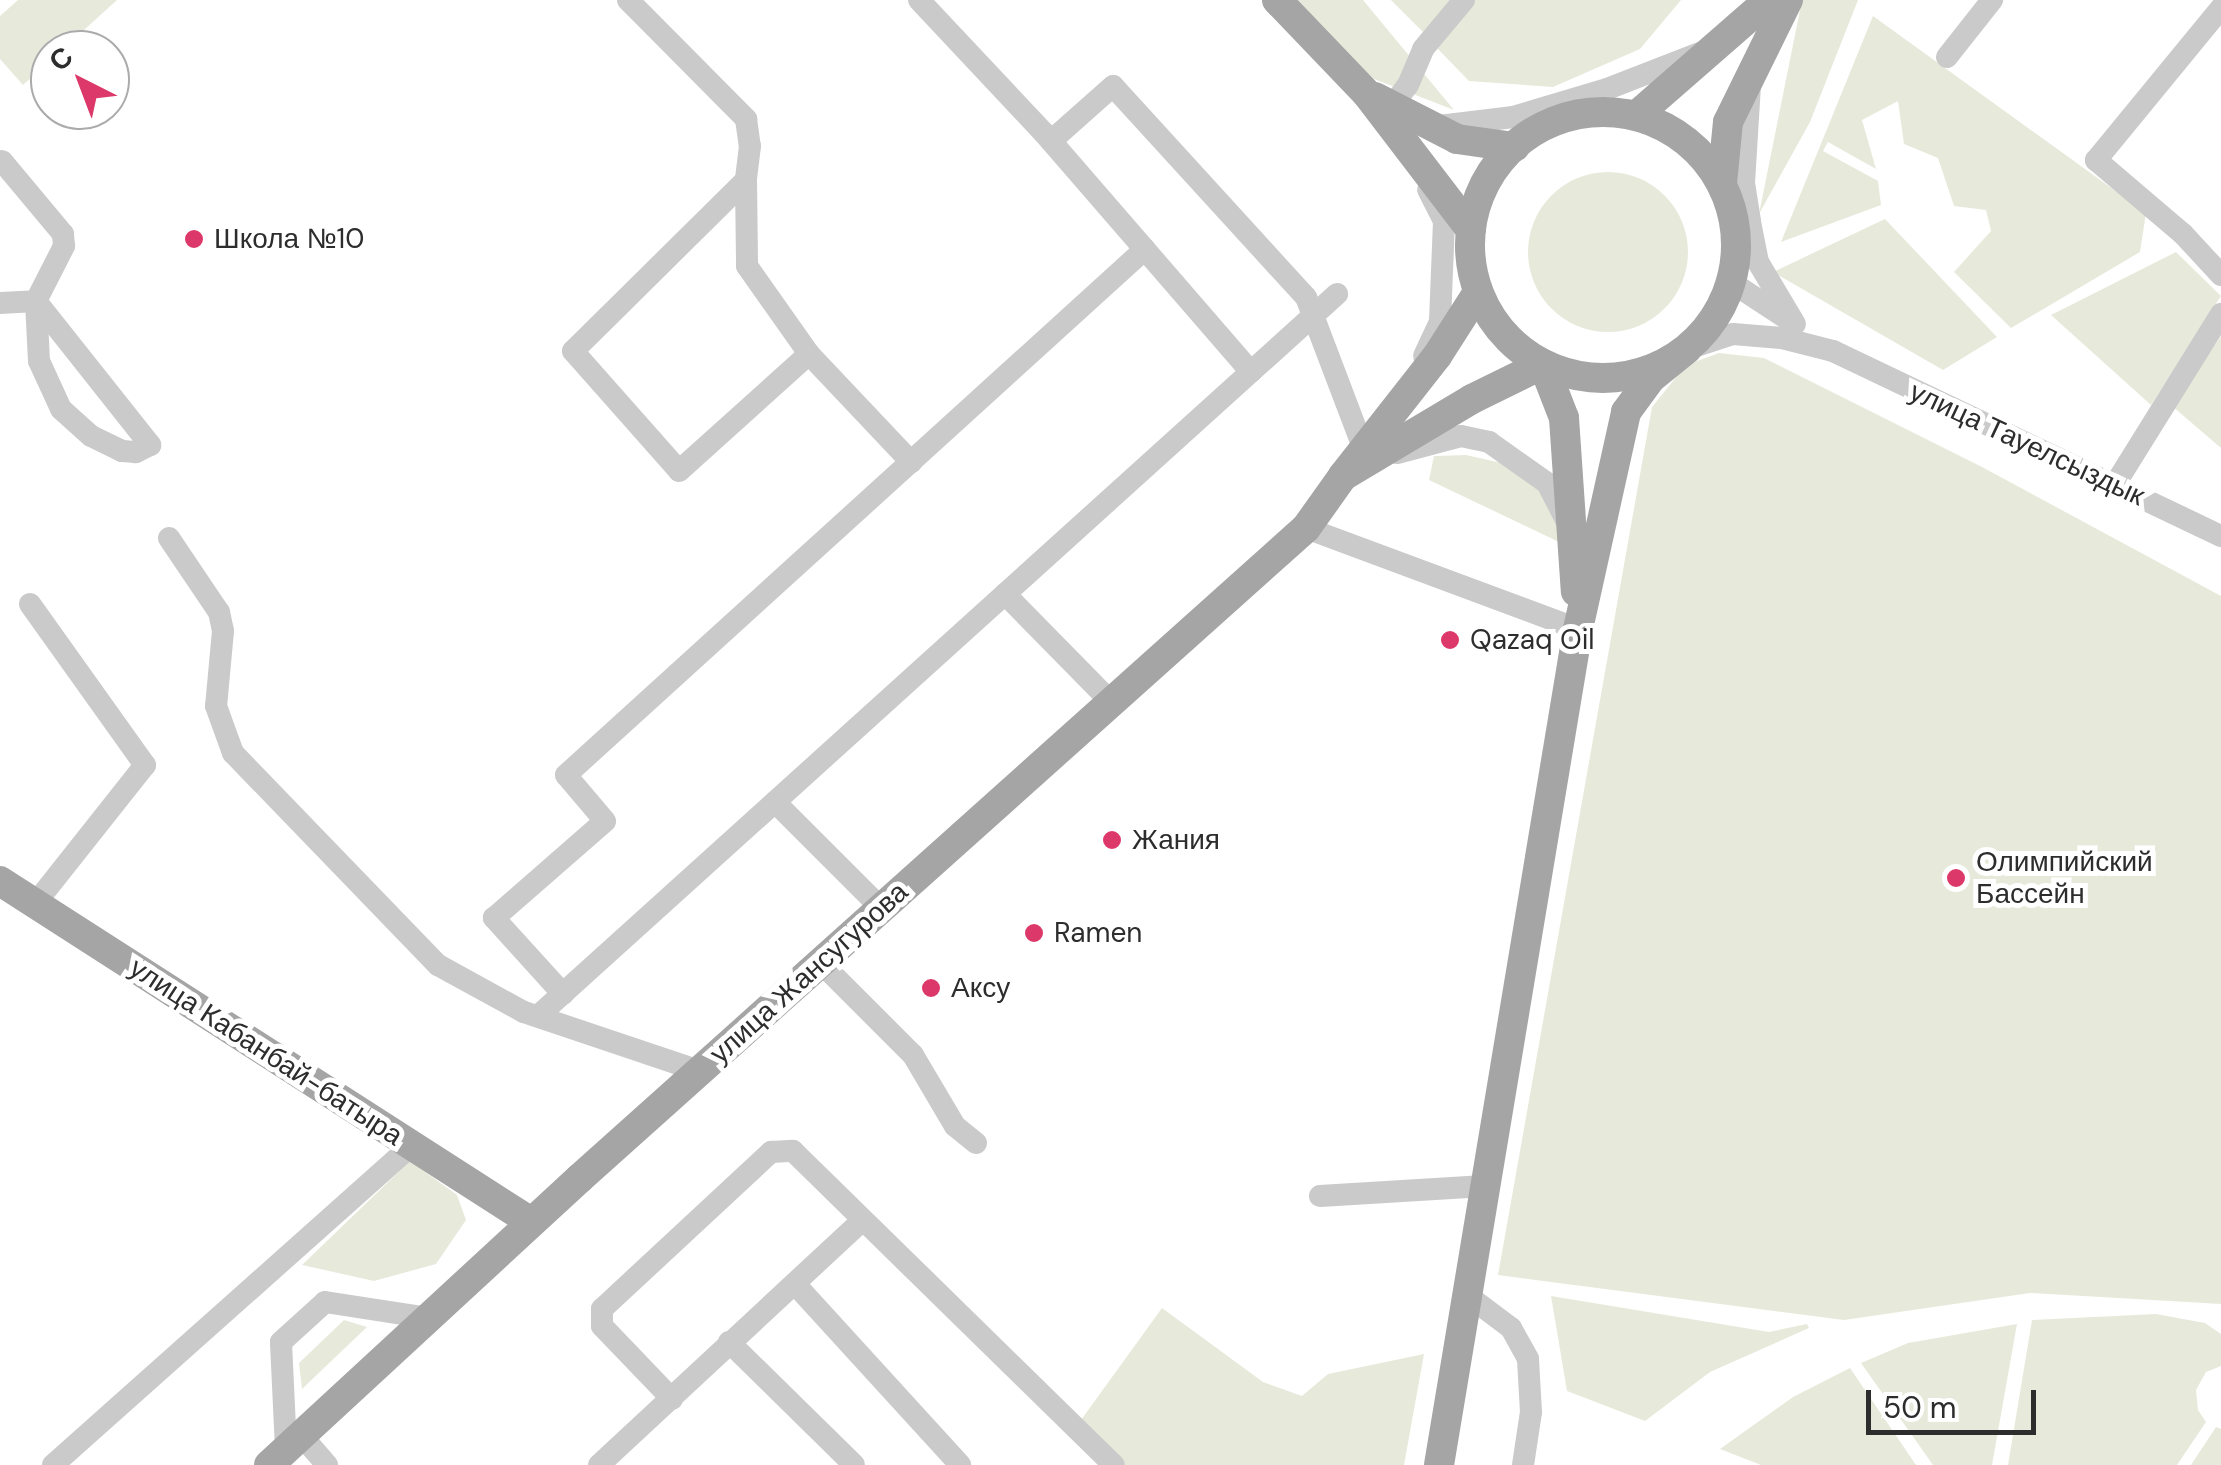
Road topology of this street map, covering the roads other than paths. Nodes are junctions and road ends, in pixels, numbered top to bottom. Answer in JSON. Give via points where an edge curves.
{"nodes":[{"id":1,"x":628,"y":0,"type":"edge"},
{"id":2,"x":919,"y":0,"type":"edge"},
{"id":3,"x":1277,"y":0,"type":"edge"},
{"id":4,"x":1464,"y":0,"type":"edge"},
{"id":5,"x":1769,"y":0,"type":"edge"},
{"id":6,"x":1788,"y":0,"type":"edge"},
{"id":7,"x":1992,"y":0,"type":"edge"},
{"id":8,"x":2221,"y":8,"type":"edge"},
{"id":9,"x":1717,"y":46,"type":"junction"},
{"id":10,"x":1948,"y":57,"type":"dead end"},
{"id":11,"x":1751,"y":75,"type":"junction"},
{"id":12,"x":1380,"y":100,"type":"junction"},
{"id":13,"x":1636,"y":116,"type":"junction"},
{"id":14,"x":1415,"y":131,"type":"junction"},
{"id":15,"x":1050,"y":141,"type":"junction"},
{"id":16,"x":1514,"y":146,"type":"junction"},
{"id":17,"x":2,"y":161,"type":"edge"},
{"id":18,"x":746,"y":180,"type":"junction"},
{"id":19,"x":1722,"y":184,"type":"junction"},
{"id":20,"x":1471,"y":230,"type":"junction"},
{"id":21,"x":1144,"y":250,"type":"junction"},
{"id":22,"x":2221,"y":275,"type":"edge"},
{"id":23,"x":1732,"y":282,"type":"junction"},
{"id":24,"x":1478,"y":292,"type":"junction"},
{"id":25,"x":1337,"y":294,"type":"dead end"},
{"id":26,"x":36,"y":301,"type":"junction"},
{"id":27,"x":0,"y":302,"type":"edge"},
{"id":28,"x":2221,"y":314,"type":"edge"},
{"id":29,"x":1314,"y":316,"type":"junction"},
{"id":30,"x":1789,"y":331,"type":"junction"},
{"id":31,"x":1687,"y":349,"type":"junction"},
{"id":32,"x":808,"y":354,"type":"junction"},
{"id":33,"x":1543,"y":364,"type":"junction"},
{"id":34,"x":1251,"y":372,"type":"junction"},
{"id":35,"x":1404,"y":398,"type":"junction"},
{"id":36,"x":1620,"y":436,"type":"junction"},
{"id":37,"x":910,"y":462,"type":"junction"},
{"id":38,"x":1359,"y":462,"type":"junction"},
{"id":39,"x":2114,"y":486,"type":"junction"},
{"id":40,"x":1306,"y":528,"type":"junction"},
{"id":41,"x":2221,"y":536,"type":"edge"},
{"id":42,"x":170,"y":538,"type":"dead end"},
{"id":43,"x":1573,"y":545,"type":"junction"},
{"id":44,"x":1005,"y":594,"type":"junction"},
{"id":45,"x":30,"y":604,"type":"dead end"},
{"id":46,"x":1578,"y":630,"type":"junction"},
{"id":47,"x":1110,"y":702,"type":"junction"},
{"id":48,"x":775,"y":802,"type":"junction"},
{"id":49,"x":0,"y":881,"type":"edge"},
{"id":50,"x":35,"y":904,"type":"junction"},
{"id":51,"x":881,"y":908,"type":"junction"},
{"id":52,"x":820,"y":962,"type":"junction"},
{"id":53,"x":563,"y":994,"type":"junction"},
{"id":54,"x":538,"y":1016,"type":"junction"},
{"id":55,"x":699,"y":1071,"type":"junction"},
{"id":56,"x":976,"y":1143,"type":"dead end"},
{"id":57,"x":412,"y":1146,"type":"junction"},
{"id":58,"x":1485,"y":1186,"type":"junction"},
{"id":59,"x":1320,"y":1196,"type":"dead end"},
{"id":60,"x":863,"y":1220,"type":"junction"},
{"id":61,"x":531,"y":1222,"type":"junction"},
{"id":62,"x":795,"y":1284,"type":"junction"},
{"id":63,"x":1467,"y":1295,"type":"junction"},
{"id":64,"x":428,"y":1318,"type":"junction"},
{"id":65,"x":730,"y":1342,"type":"junction"},
{"id":66,"x":672,"y":1399,"type":"junction"},
{"id":67,"x":285,"y":1450,"type":"edge"},
{"id":68,"x":53,"y":1465,"type":"edge"},
{"id":69,"x":327,"y":1465,"type":"edge"},
{"id":70,"x":600,"y":1465,"type":"edge"},
{"id":71,"x":854,"y":1465,"type":"edge"},
{"id":72,"x":960,"y":1465,"type":"edge"},
{"id":73,"x":1114,"y":1465,"type":"edge"},
{"id":74,"x":1439,"y":1465,"type":"edge"},
{"id":75,"x":1523,"y":1465,"type":"edge"}],
"edges":[{"from":1,"to":18,"type":"street","via":[[746,119]]},
{"from":2,"to":15,"type":"street"},
{"from":3,"to":12,"type":"main road"},
{"from":4,"to":12,"type":"street","via":[[1424,49],[1408,86]]},
{"from":5,"to":9,"type":"main road"},
{"from":6,"to":11,"type":"main road"},
{"from":7,"to":10,"type":"street"},
{"from":8,"to":22,"type":"street","via":[[2096,160]]},
{"from":9,"to":13,"type":"main road"},
{"from":9,"to":14,"type":"street","via":[[1514,117]]},
{"from":11,"to":19,"type":"main road","via":[[1728,122]]},
{"from":11,"to":30,"type":"street","via":[[1744,184],[1758,262]]},
{"from":12,"to":14,"type":"main road"},
{"from":13,"to":16,"type":"main road","via":[[1593,112],[1564,119]]},
{"from":13,"to":19,"type":"main road","via":[[1686,141]]},
{"from":14,"to":16,"type":"main road"},
{"from":14,"to":20,"type":"main road"},
{"from":14,"to":35,"type":"street","via":[[1444,221],[1440,321]]},
{"from":15,"to":21,"type":"street"},
{"from":15,"to":29,"type":"street","via":[[1114,86],[1306,297]]},
{"from":16,"to":20,"type":"main road","via":[[1478,199]]},
{"from":17,"to":26,"type":"street","via":[[63,234],[60,259]]},
{"from":18,"to":32,"type":"street","via":[[747,266]]},
{"from":18,"to":32,"type":"street","via":[[572,351],[679,470]]},
{"from":19,"to":23,"type":"main road","via":[[1734,215]]},
{"from":20,"to":24,"type":"main road"},
{"from":21,"to":34,"type":"street"},
{"from":21,"to":37,"type":"street"},
{"from":23,"to":30,"type":"street","name":"улица Тауелсыздык"},
{"from":23,"to":31,"type":"main road","via":[[1714,319]]},
{"from":24,"to":33,"type":"main road","via":[[1515,345]]},
{"from":24,"to":35,"type":"main road","name":"улица Жансугурова"},
{"from":25,"to":29,"type":"street"},
{"from":26,"to":26,"type":"street","via":[[59,330],[150,445],[122,451],[91,436],[61,409],[39,361]]},
{"from":26,"to":27,"type":"street"},
{"from":28,"to":39,"type":"street"},
{"from":29,"to":34,"type":"street"},
{"from":29,"to":38,"type":"street"},
{"from":30,"to":31,"type":"street","name":"улица Тауелсыздык","via":[[1732,334]]},
{"from":30,"to":36,"type":"street","via":[[1700,352],[1659,379]]},
{"from":30,"to":39,"type":"street","name":"улица Тауелсыздык"},
{"from":31,"to":33,"type":"main road","via":[[1617,378],[1578,376]]},
{"from":31,"to":36,"type":"main road","via":[[1651,378],[1626,412]]},
{"from":32,"to":37,"type":"street"},
{"from":33,"to":38,"type":"main road","name":"улица Жансугурова"},
{"from":33,"to":43,"type":"main road","via":[[1564,418]]},
{"from":34,"to":44,"type":"street"},
{"from":35,"to":38,"type":"main road","name":"улица Жансугурова"},
{"from":36,"to":46,"type":"main road"},
{"from":37,"to":53,"type":"street","via":[[566,775],[604,821],[494,918]]},
{"from":38,"to":40,"type":"main road","name":"улица Жансугурова"},
{"from":38,"to":43,"type":"street","via":[[1461,436],[1489,442],[1547,483]]},
{"from":39,"to":41,"type":"street","name":"улица Тауелсыздык"},
{"from":40,"to":46,"type":"street"},
{"from":40,"to":47,"type":"main road","name":"улица Жансугурова"},
{"from":42,"to":54,"type":"street","via":[[219,612],[216,706],[232,753],[438,965]]},
{"from":43,"to":46,"type":"main road"},
{"from":44,"to":47,"type":"street"},
{"from":44,"to":48,"type":"street"},
{"from":45,"to":50,"type":"street","via":[[145,764]]},
{"from":46,"to":58,"type":"main road"},
{"from":47,"to":51,"type":"main road","name":"улица Жансугурова"},
{"from":48,"to":51,"type":"street"},
{"from":48,"to":53,"type":"street"},
{"from":49,"to":50,"type":"main road","name":"улица Кабанбай-батыра"},
{"from":50,"to":57,"type":"main road","name":"улица Кабанбай-батыра"},
{"from":51,"to":52,"type":"main road","name":"улица Жансугурова"},
{"from":52,"to":55,"type":"main road","name":"улица Жансугурова"},
{"from":52,"to":56,"type":"street","via":[[913,1055],[955,1126]]},
{"from":53,"to":54,"type":"street"},
{"from":54,"to":55,"type":"street"},
{"from":55,"to":61,"type":"main road","name":"улица Жансугурова"},
{"from":57,"to":61,"type":"main road","name":"улица Кабанбай-батыра"},
{"from":57,"to":68,"type":"street"},
{"from":58,"to":59,"type":"street"},
{"from":58,"to":63,"type":"main road"},
{"from":60,"to":62,"type":"street"},
{"from":60,"to":66,"type":"street","via":[[793,1151],[772,1152],[602,1308],[602,1326]]},
{"from":60,"to":73,"type":"street"},
{"from":61,"to":64,"type":"main road","name":"улица Жансугурова"},
{"from":62,"to":65,"type":"street"},
{"from":62,"to":72,"type":"street"},
{"from":63,"to":74,"type":"main road"},
{"from":63,"to":75,"type":"street","via":[[1511,1328],[1528,1359],[1531,1412]]},
{"from":64,"to":67,"type":"main road","name":"улица Жансугурова"},
{"from":64,"to":67,"type":"street","via":[[325,1302],[281,1342]]},
{"from":65,"to":66,"type":"street"},
{"from":65,"to":71,"type":"street"},
{"from":66,"to":70,"type":"street"},
{"from":67,"to":69,"type":"street"}]}
